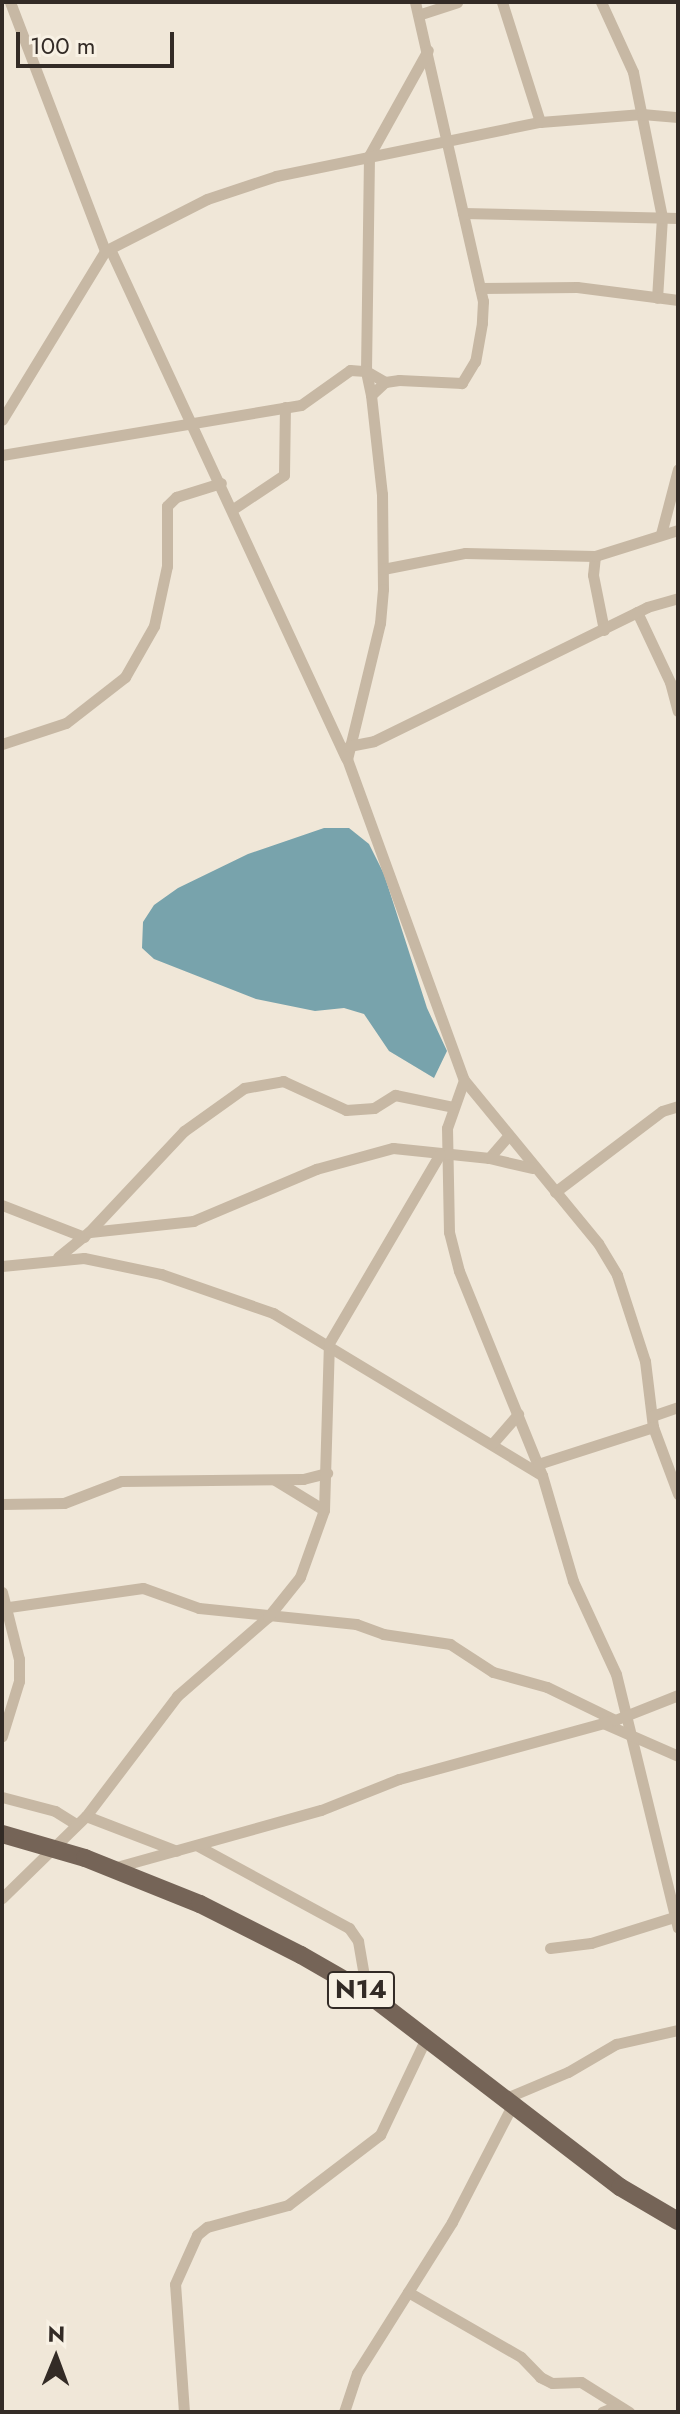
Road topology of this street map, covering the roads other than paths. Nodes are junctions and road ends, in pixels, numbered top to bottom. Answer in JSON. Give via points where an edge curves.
{"nodes":[{"id":1,"x":10,"y":2,"type":"edge"},
{"id":2,"x":415,"y":2,"type":"edge"},
{"id":3,"x":457,"y":2,"type":"edge"},
{"id":4,"x":502,"y":2,"type":"edge"},
{"id":5,"x":601,"y":2,"type":"edge"},
{"id":6,"x":421,"y":14,"type":"junction"},
{"id":7,"x":428,"y":50,"type":"junction"},
{"id":8,"x":642,"y":114,"type":"junction"},
{"id":9,"x":678,"y":117,"type":"edge"},
{"id":10,"x":540,"y":122,"type":"junction"},
{"id":11,"x":446,"y":145,"type":"junction"},
{"id":12,"x":369,"y":156,"type":"junction"},
{"id":13,"x":463,"y":213,"type":"junction"},
{"id":14,"x":662,"y":217,"type":"junction"},
{"id":15,"x":678,"y":218,"type":"edge"},
{"id":16,"x":107,"y":250,"type":"junction"},
{"id":17,"x":480,"y":288,"type":"junction"},
{"id":18,"x":657,"y":298,"type":"junction"},
{"id":19,"x":678,"y":300,"type":"edge"},
{"id":20,"x":366,"y":371,"type":"junction"},
{"id":21,"x":385,"y":382,"type":"junction"},
{"id":22,"x":371,"y":395,"type":"junction"},
{"id":23,"x":285,"y":407,"type":"junction"},
{"id":24,"x":2,"y":420,"type":"edge"},
{"id":25,"x":188,"y":420,"type":"junction"},
{"id":26,"x":2,"y":455,"type":"edge"},
{"id":27,"x":678,"y":469,"type":"edge"},
{"id":28,"x":221,"y":483,"type":"junction"},
{"id":29,"x":233,"y":509,"type":"junction"},
{"id":30,"x":678,"y":530,"type":"edge"},
{"id":31,"x":661,"y":534,"type":"junction"},
{"id":32,"x":595,"y":556,"type":"junction"},
{"id":33,"x":383,"y":569,"type":"junction"},
{"id":34,"x":678,"y":598,"type":"edge"},
{"id":35,"x":637,"y":612,"type":"junction"},
{"id":36,"x":604,"y":630,"type":"junction"},
{"id":37,"x":678,"y":711,"type":"edge"},
{"id":38,"x":2,"y":744,"type":"edge"},
{"id":39,"x":348,"y":753,"type":"junction"},
{"id":40,"x":464,"y":1080,"type":"junction"},
{"id":41,"x":678,"y":1106,"type":"edge"},
{"id":42,"x":453,"y":1107,"type":"junction"},
{"id":43,"x":508,"y":1136,"type":"junction"},
{"id":44,"x":445,"y":1154,"type":"junction"},
{"id":45,"x":476,"y":1157,"type":"junction"},
{"id":46,"x":489,"y":1158,"type":"junction"},
{"id":47,"x":532,"y":1168,"type":"junction"},
{"id":48,"x":451,"y":1174,"type":"junction"},
{"id":49,"x":555,"y":1192,"type":"junction"},
{"id":50,"x":2,"y":1205,"type":"edge"},
{"id":51,"x":87,"y":1234,"type":"junction"},
{"id":52,"x":58,"y":1257,"type":"junction"},
{"id":53,"x":2,"y":1266,"type":"edge"},
{"id":54,"x":329,"y":1343,"type":"junction"},
{"id":55,"x":678,"y":1407,"type":"edge"},
{"id":56,"x":518,"y":1414,"type":"junction"},
{"id":57,"x":653,"y":1422,"type":"junction"},
{"id":58,"x":492,"y":1444,"type":"junction"},
{"id":59,"x":540,"y":1470,"type":"junction"},
{"id":60,"x":327,"y":1473,"type":"junction"},
{"id":61,"x":275,"y":1480,"type":"junction"},
{"id":62,"x":678,"y":1494,"type":"edge"},
{"id":63,"x":2,"y":1504,"type":"edge"},
{"id":64,"x":324,"y":1510,"type":"junction"},
{"id":65,"x":2,"y":1592,"type":"edge"},
{"id":66,"x":5,"y":1608,"type":"edge"},
{"id":67,"x":268,"y":1617,"type":"junction"},
{"id":68,"x":678,"y":1695,"type":"edge"},
{"id":69,"x":628,"y":1715,"type":"junction"},
{"id":70,"x":609,"y":1721,"type":"junction"},
{"id":71,"x":633,"y":1733,"type":"junction"},
{"id":72,"x":2,"y":1736,"type":"edge"},
{"id":73,"x":678,"y":1756,"type":"edge"},
{"id":74,"x":2,"y":1797,"type":"edge"},
{"id":75,"x":81,"y":1820,"type":"junction"},
{"id":76,"x":2,"y":1834,"type":"edge"},
{"id":77,"x":198,"y":1846,"type":"junction"},
{"id":78,"x":55,"y":1850,"type":"junction"},
{"id":79,"x":177,"y":1851,"type":"junction"},
{"id":80,"x":110,"y":1869,"type":"junction"},
{"id":81,"x":2,"y":1898,"type":"edge"},
{"id":82,"x":676,"y":1923,"type":"edge"},
{"id":83,"x":550,"y":1948,"type":"dead end"},
{"id":84,"x":367,"y":1993,"type":"junction"},
{"id":85,"x":678,"y":2030,"type":"edge"},
{"id":86,"x":426,"y":2038,"type":"junction"},
{"id":87,"x":510,"y":2101,"type":"junction"},
{"id":88,"x":678,"y":2221,"type":"edge"},
{"id":89,"x":408,"y":2292,"type":"junction"},
{"id":90,"x":624,"y":2409,"type":"edge"},
{"id":91,"x":184,"y":2412,"type":"edge"},
{"id":92,"x":344,"y":2412,"type":"edge"},
{"id":93,"x":602,"y":2412,"type":"edge"}],
"edges":[{"from":1,"to":16,"type":"street"},
{"from":2,"to":6,"type":"street"},
{"from":3,"to":6,"type":"street"},
{"from":4,"to":10,"type":"street"},
{"from":5,"to":8,"type":"street","via":[[633,72]]},
{"from":6,"to":7,"type":"street"},
{"from":7,"to":11,"type":"street"},
{"from":7,"to":12,"type":"street"},
{"from":8,"to":9,"type":"street"},
{"from":8,"to":10,"type":"street"},
{"from":8,"to":14,"type":"street"},
{"from":10,"to":11,"type":"street"},
{"from":11,"to":12,"type":"street"},
{"from":11,"to":13,"type":"street"},
{"from":12,"to":16,"type":"street","via":[[243,184]]},
{"from":12,"to":20,"type":"street"},
{"from":13,"to":14,"type":"street"},
{"from":13,"to":17,"type":"street"},
{"from":14,"to":15,"type":"street"},
{"from":14,"to":18,"type":"street"},
{"from":16,"to":24,"type":"street"},
{"from":16,"to":25,"type":"street"},
{"from":17,"to":18,"type":"street","via":[[577,287]]},
{"from":17,"to":21,"type":"street","via":[[475,361],[462,383]]},
{"from":18,"to":19,"type":"street"},
{"from":20,"to":21,"type":"street"},
{"from":20,"to":22,"type":"street"},
{"from":20,"to":23,"type":"street","via":[[350,370],[301,405]]},
{"from":21,"to":22,"type":"street"},
{"from":22,"to":33,"type":"street","via":[[382,494]]},
{"from":23,"to":25,"type":"street"},
{"from":23,"to":29,"type":"street","via":[[284,475]]},
{"from":25,"to":26,"type":"street"},
{"from":25,"to":28,"type":"street"},
{"from":27,"to":31,"type":"street"},
{"from":28,"to":29,"type":"street"},
{"from":28,"to":38,"type":"street","via":[[176,497],[167,506],[167,566],[154,626],[125,677],[66,723]]},
{"from":29,"to":39,"type":"street"},
{"from":30,"to":31,"type":"street"},
{"from":31,"to":32,"type":"street"},
{"from":32,"to":33,"type":"street","via":[[465,553]]},
{"from":32,"to":36,"type":"street","via":[[593,575]]},
{"from":33,"to":39,"type":"street","via":[[380,623]]},
{"from":34,"to":35,"type":"street"},
{"from":35,"to":36,"type":"street"},
{"from":35,"to":37,"type":"street"},
{"from":36,"to":39,"type":"street"},
{"from":39,"to":40,"type":"street"},
{"from":40,"to":42,"type":"street"},
{"from":40,"to":43,"type":"street"},
{"from":41,"to":49,"type":"street","via":[[662,1111]]},
{"from":42,"to":44,"type":"street"},
{"from":42,"to":51,"type":"street","via":[[395,1095],[374,1108],[346,1110],[283,1081],[244,1088],[184,1131]]},
{"from":43,"to":46,"type":"street"},
{"from":43,"to":47,"type":"street"},
{"from":44,"to":45,"type":"street"},
{"from":44,"to":48,"type":"street"},
{"from":44,"to":51,"type":"street","via":[[374,1151],[193,1221]]},
{"from":44,"to":54,"type":"street"},
{"from":45,"to":46,"type":"street"},
{"from":45,"to":48,"type":"street"},
{"from":46,"to":47,"type":"street"},
{"from":47,"to":49,"type":"street"},
{"from":48,"to":56,"type":"street","via":[[449,1232],[459,1271]]},
{"from":49,"to":57,"type":"street","via":[[617,1275],[645,1361]]},
{"from":50,"to":51,"type":"street"},
{"from":51,"to":52,"type":"street"},
{"from":52,"to":53,"type":"street"},
{"from":52,"to":54,"type":"street","via":[[161,1274],[273,1313]]},
{"from":54,"to":58,"type":"street"},
{"from":54,"to":60,"type":"street"},
{"from":55,"to":57,"type":"street"},
{"from":56,"to":58,"type":"street"},
{"from":56,"to":59,"type":"street"},
{"from":57,"to":59,"type":"street"},
{"from":57,"to":62,"type":"street"},
{"from":58,"to":59,"type":"street"},
{"from":59,"to":69,"type":"street","via":[[573,1581],[616,1674]]},
{"from":60,"to":61,"type":"street"},
{"from":60,"to":64,"type":"street"},
{"from":61,"to":63,"type":"street","via":[[121,1481],[64,1503]]},
{"from":61,"to":64,"type":"street"},
{"from":64,"to":67,"type":"street","via":[[300,1577]]},
{"from":65,"to":66,"type":"street"},
{"from":66,"to":67,"type":"street","via":[[143,1588],[199,1608]]},
{"from":66,"to":72,"type":"street","via":[[19,1681]]},
{"from":67,"to":70,"type":"street","via":[[330,1620],[450,1644],[493,1672],[547,1687]]},
{"from":67,"to":75,"type":"street","via":[[177,1696]]},
{"from":68,"to":69,"type":"street"},
{"from":69,"to":70,"type":"street"},
{"from":69,"to":71,"type":"street"},
{"from":70,"to":71,"type":"street"},
{"from":70,"to":77,"type":"street","via":[[399,1779],[321,1810]]},
{"from":71,"to":73,"type":"street"},
{"from":71,"to":82,"type":"street"},
{"from":74,"to":75,"type":"street"},
{"from":75,"to":78,"type":"street"},
{"from":75,"to":79,"type":"street"},
{"from":76,"to":78,"type":"main road","number":"N14"},
{"from":77,"to":79,"type":"street"},
{"from":77,"to":84,"type":"street","via":[[298,1905],[349,1928],[358,1941]]},
{"from":78,"to":80,"type":"main road","number":"N14"},
{"from":78,"to":81,"type":"street"},
{"from":79,"to":80,"type":"street"},
{"from":80,"to":84,"type":"main road","number":"N14","via":[[200,1904]]},
{"from":82,"to":83,"type":"street"},
{"from":84,"to":86,"type":"main road","number":"N14"},
{"from":85,"to":87,"type":"street","via":[[616,2044]]},
{"from":86,"to":87,"type":"main road","number":"N14"},
{"from":86,"to":91,"type":"street","via":[[380,2135],[288,2205],[207,2227],[197,2235],[175,2284]]},
{"from":87,"to":88,"type":"main road","number":"N14","via":[[620,2187]]},
{"from":87,"to":89,"type":"street","via":[[452,2222]]},
{"from":89,"to":90,"type":"street","via":[[521,2357],[540,2377],[552,2383],[581,2382]]},
{"from":89,"to":92,"type":"street","via":[[357,2373]]},
{"from":90,"to":93,"type":"street"}]}
